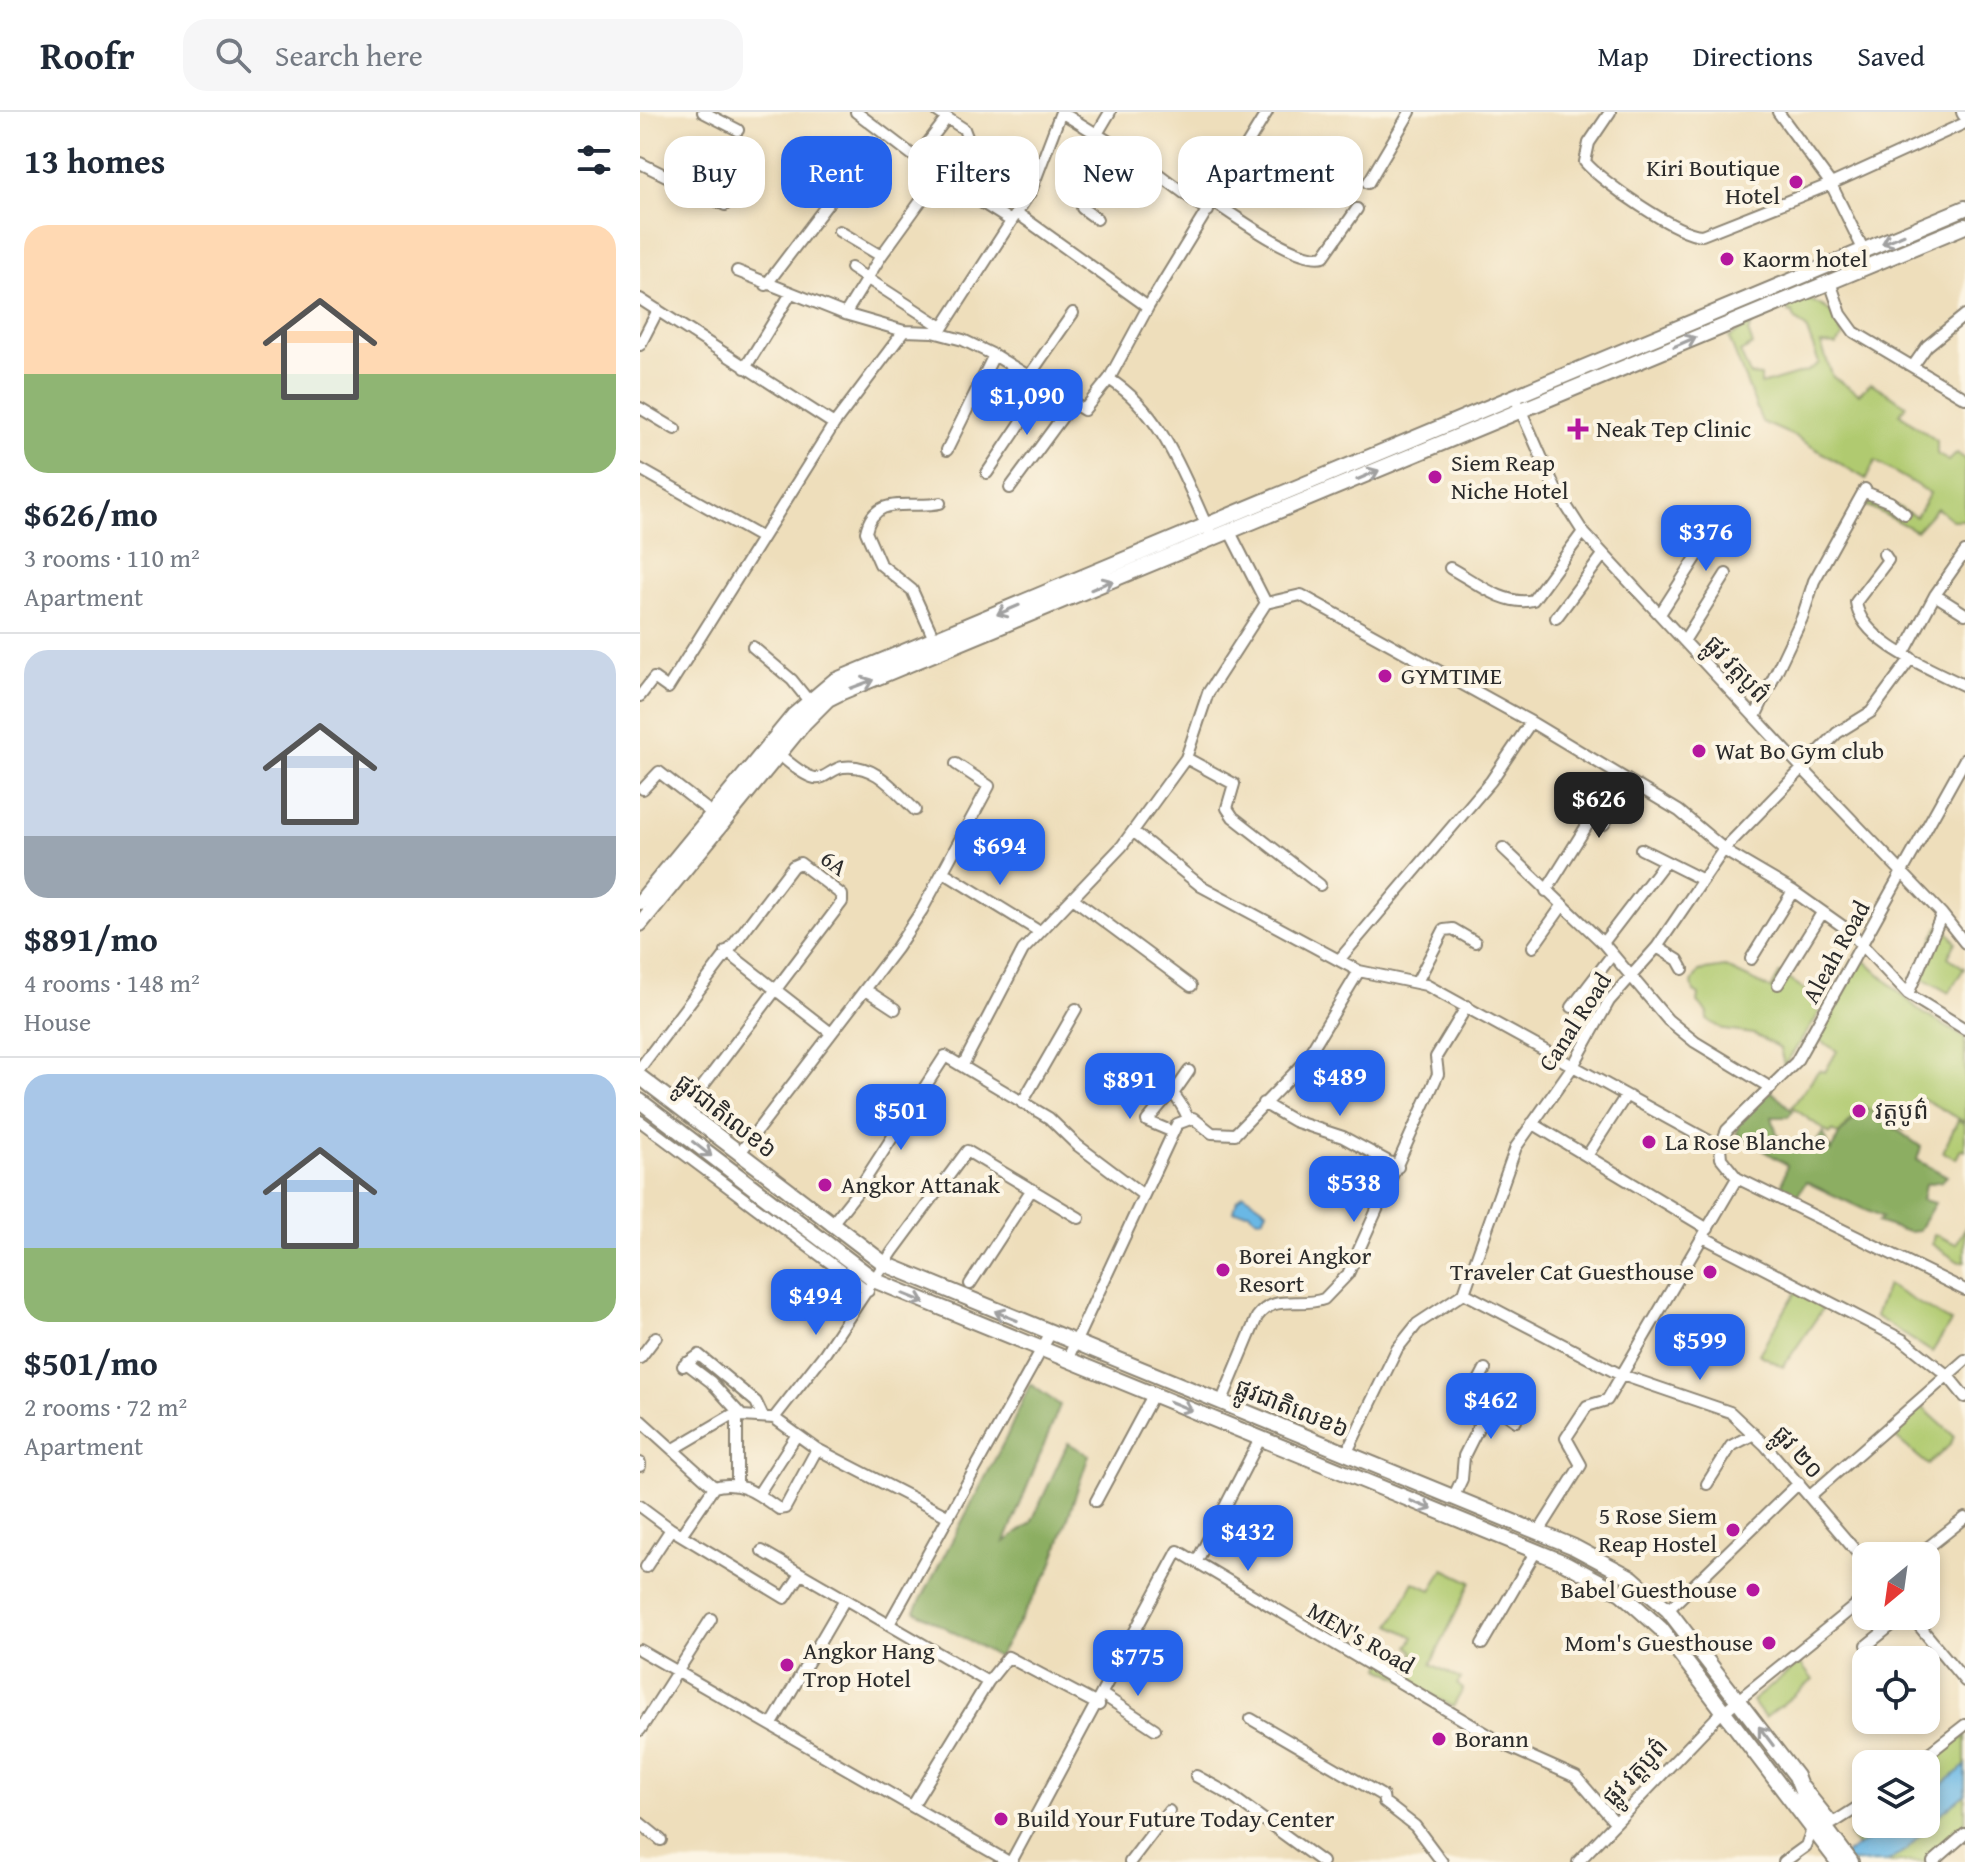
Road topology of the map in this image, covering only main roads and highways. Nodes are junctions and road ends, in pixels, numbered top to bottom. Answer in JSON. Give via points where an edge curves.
{"nodes":[{"id":1,"x":1965,"y":208,"type":"edge"},
{"id":2,"x":1965,"y":226,"type":"edge"},
{"id":3,"x":1518,"y":405,"type":"junction"},
{"id":4,"x":1210,"y":533,"type":"junction"},
{"id":5,"x":640,"y":902,"type":"edge"},
{"id":6,"x":640,"y":924,"type":"edge"},
{"id":7,"x":640,"y":1077,"type":"edge"},
{"id":8,"x":640,"y":1101,"type":"edge"},
{"id":9,"x":1834,"y":1852,"type":"edge"},
{"id":10,"x":1851,"y":1862,"type":"edge"}],
"edges":[{"from":1,"to":3,"type":"main road","one_way":true},
{"from":3,"to":2,"type":"main road","one_way":true},
{"from":3,"to":4,"type":"main road"},
{"from":4,"to":3,"type":"main road","one_way":true,"via":[[1230,532]]},
{"from":4,"to":5,"type":"main road","one_way":true,"via":[[834,681],[808,700]]},
{"from":6,"to":4,"type":"main road","one_way":true,"via":[[778,754],[815,712],[842,692]]},
{"from":9,"to":7,"type":"main road","name":"ផ្លូវជាតិលេខ៦","one_way":true,"via":[[1796,1776],[1738,1700],[1668,1610],[1613,1566],[885,1264]]},
{"from":8,"to":9,"type":"main road","name":"ផ្លូវជាតិលេខ៦","one_way":true,"via":[[872,1286],[1043,1350],[1586,1573],[1635,1604],[1661,1629]]},
{"from":9,"to":10,"type":"main road","name":"ផ្លូវជាតិលេខ៦"}]}
